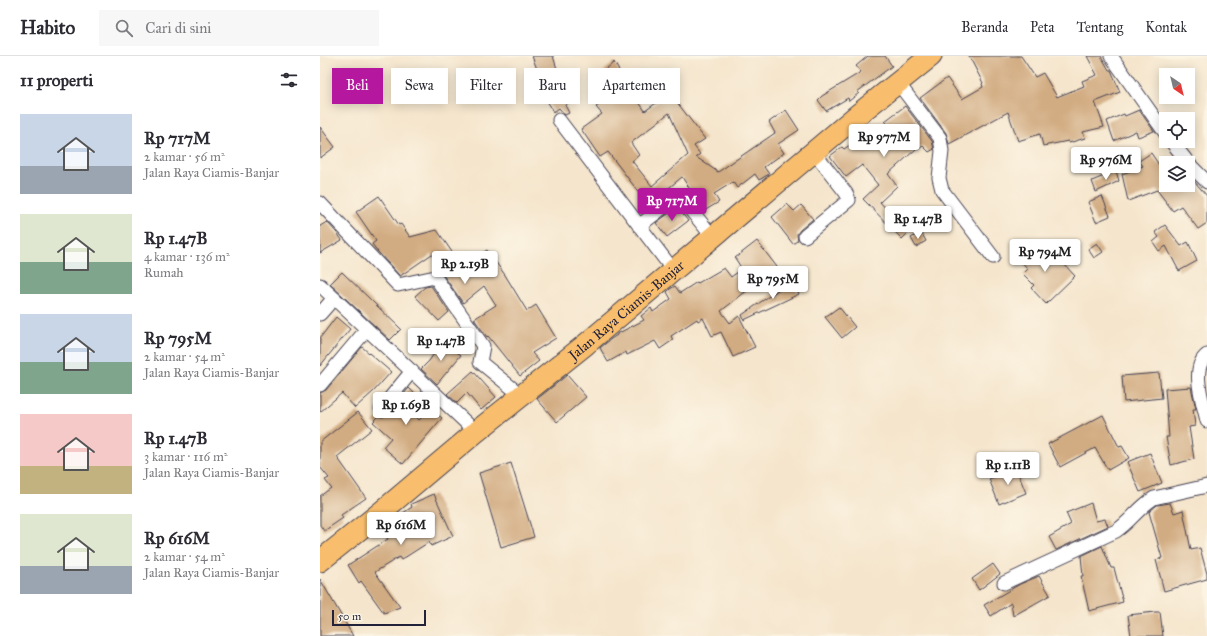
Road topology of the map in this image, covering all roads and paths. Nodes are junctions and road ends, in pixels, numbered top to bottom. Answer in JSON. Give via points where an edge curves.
{"nodes":[{"id":1,"x":931,"y":56,"type":"edge"},
{"id":2,"x":1111,"y":56,"type":"edge"},
{"id":3,"x":898,"y":83,"type":"junction"},
{"id":4,"x":559,"y":120,"type":"dead end"},
{"id":5,"x":1159,"y":124,"type":"edge"},
{"id":6,"x":1177,"y":148,"type":"edge"},
{"id":7,"x":814,"y":152,"type":"junction"},
{"id":8,"x":1205,"y":177,"type":"edge"},
{"id":9,"x":320,"y":203,"type":"edge"},
{"id":10,"x":639,"y":226,"type":"junction"},
{"id":11,"x":805,"y":236,"type":"dead end"},
{"id":12,"x":713,"y":237,"type":"junction"},
{"id":13,"x":993,"y":257,"type":"dead end"},
{"id":14,"x":673,"y":270,"type":"junction"},
{"id":15,"x":320,"y":285,"type":"edge"},
{"id":16,"x":334,"y":298,"type":"junction"},
{"id":17,"x":320,"y":314,"type":"edge"},
{"id":18,"x":367,"y":329,"type":"junction"},
{"id":19,"x":1207,"y":355,"type":"edge"},
{"id":20,"x":412,"y":371,"type":"junction"},
{"id":21,"x":320,"y":385,"type":"edge"},
{"id":22,"x":522,"y":396,"type":"junction"},
{"id":23,"x":381,"y":409,"type":"dead end"},
{"id":24,"x":1207,"y":420,"type":"edge"},
{"id":25,"x":476,"y":432,"type":"junction"},
{"id":26,"x":1207,"y":486,"type":"edge"},
{"id":27,"x":320,"y":561,"type":"edge"},
{"id":28,"x":1004,"y":583,"type":"dead end"}],
"edges":[{"from":1,"to":3,"type":"highway","name":"Jalan Raya Ciamis-Banjar"},
{"from":2,"to":5,"type":"street"},
{"from":3,"to":7,"type":"highway","name":"Jalan Raya Ciamis-Banjar"},
{"from":3,"to":13,"type":"street","via":[[940,138],[942,150],[939,178],[942,190]]},
{"from":4,"to":10,"type":"street"},
{"from":6,"to":8,"type":"street"},
{"from":7,"to":11,"type":"street","via":[[849,200]]},
{"from":7,"to":12,"type":"highway","name":"Jalan Raya Ciamis-Banjar"},
{"from":9,"to":22,"type":"street","via":[[398,285],[435,277],[483,346],[480,362]]},
{"from":10,"to":12,"type":"street","via":[[680,197]]},
{"from":10,"to":14,"type":"street"},
{"from":12,"to":14,"type":"highway","name":"Jalan Raya Ciamis-Banjar"},
{"from":14,"to":22,"type":"highway","name":"Jalan Raya Ciamis-Banjar"},
{"from":15,"to":16,"type":"street"},
{"from":16,"to":17,"type":"street"},
{"from":16,"to":18,"type":"street"},
{"from":18,"to":20,"type":"street"},
{"from":18,"to":21,"type":"street"},
{"from":19,"to":24,"type":"street","via":[[1199,364],[1198,378]]},
{"from":20,"to":23,"type":"street"},
{"from":20,"to":25,"type":"street"},
{"from":22,"to":25,"type":"highway","name":"Jalan Raya Ciamis-Banjar"},
{"from":25,"to":27,"type":"highway","name":"Jalan Raya Ciamis-Banjar"},
{"from":26,"to":28,"type":"street","via":[[1154,498],[1116,531]]}]}
